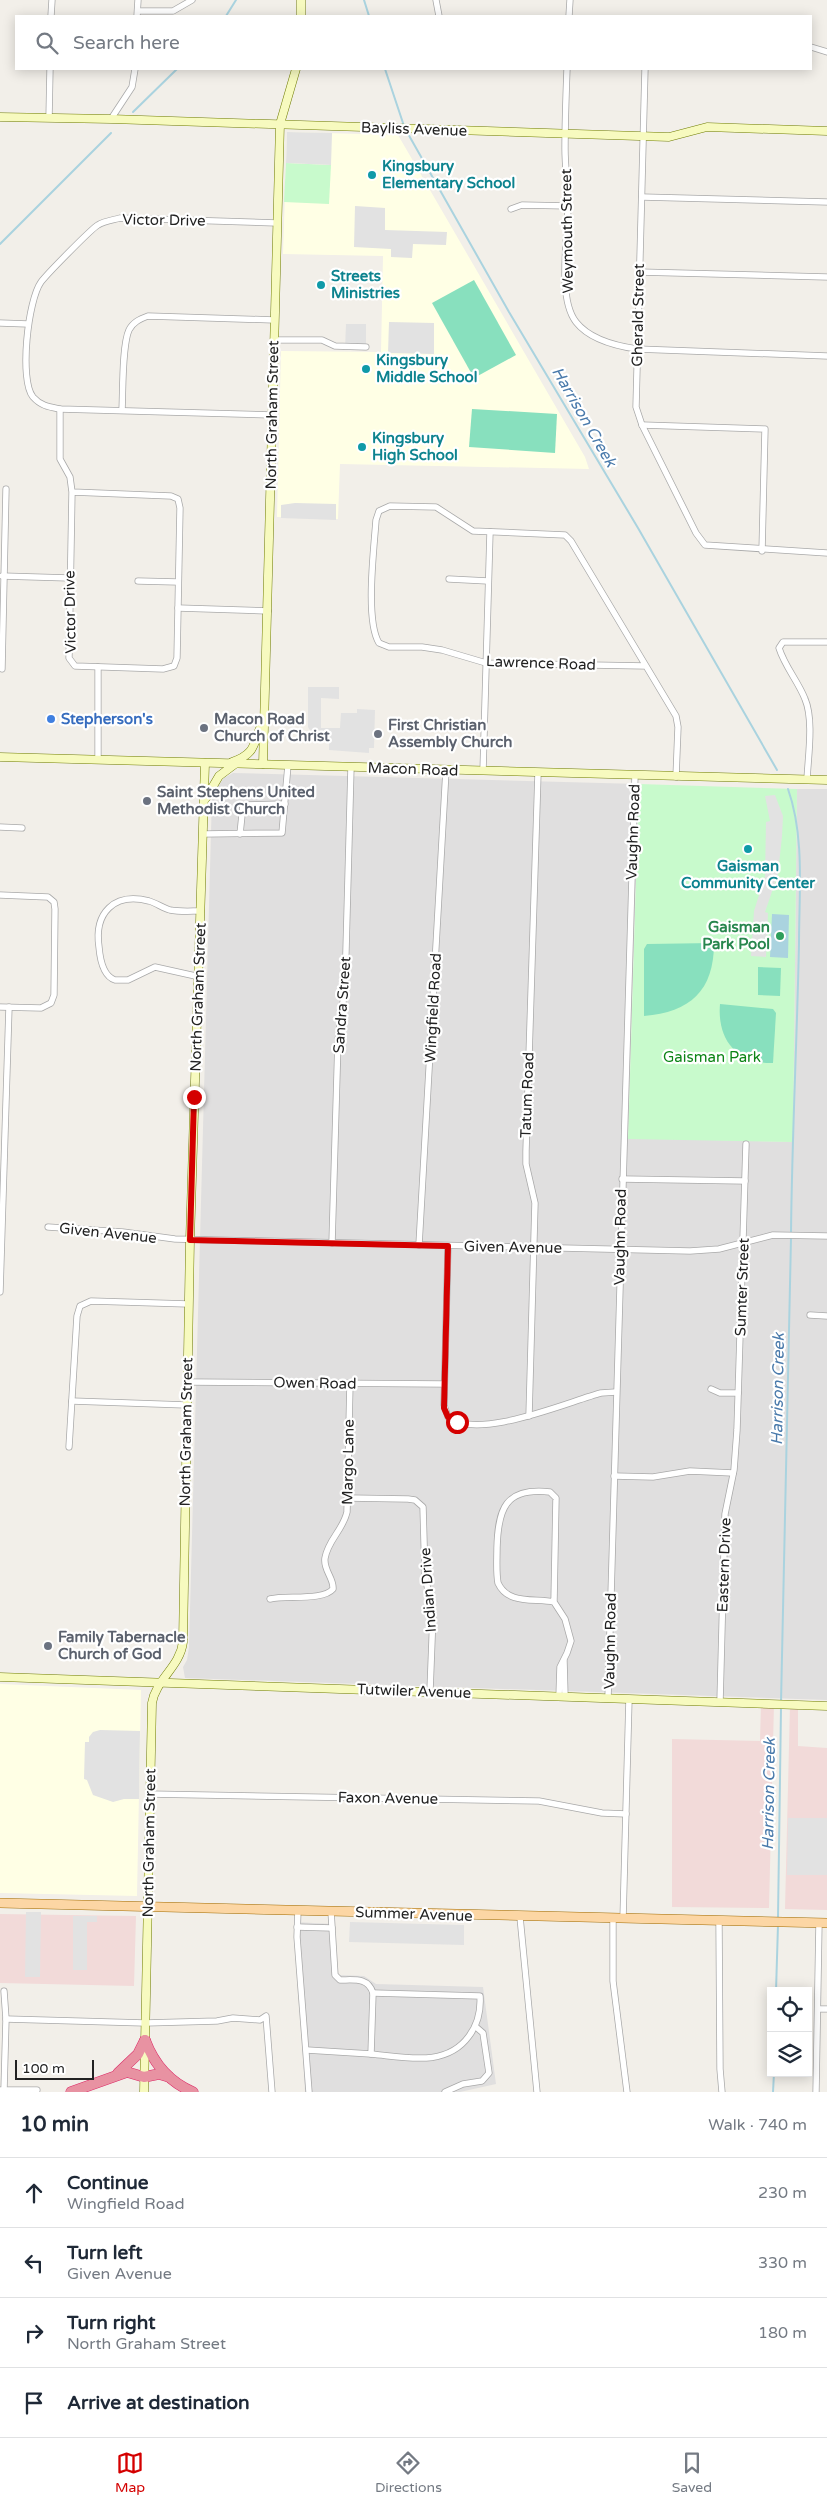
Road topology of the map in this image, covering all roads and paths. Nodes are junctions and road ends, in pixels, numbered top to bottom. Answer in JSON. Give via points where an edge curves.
{"nodes":[{"id":1,"x":52,"y":0,"type":"edge"},
{"id":2,"x":138,"y":0,"type":"edge"},
{"id":3,"x":192,"y":0,"type":"edge"},
{"id":4,"x":302,"y":0,"type":"edge"},
{"id":5,"x":436,"y":0,"type":"edge"},
{"id":6,"x":570,"y":0,"type":"edge"},
{"id":7,"x":137,"y":14,"type":"edge"},
{"id":8,"x":51,"y":15,"type":"edge"},
{"id":9,"x":301,"y":15,"type":"edge"},
{"id":10,"x":439,"y":15,"type":"edge"},
{"id":11,"x":570,"y":15,"type":"edge"},
{"id":12,"x":812,"y":47,"type":"edge"},
{"id":13,"x":827,"y":52,"type":"edge"},
{"id":14,"x":50,"y":70,"type":"edge"},
{"id":15,"x":135,"y":70,"type":"edge"},
{"id":16,"x":296,"y":70,"type":"edge"},
{"id":17,"x":567,"y":70,"type":"edge"},
{"id":18,"x":646,"y":70,"type":"edge"},
{"id":19,"x":0,"y":117,"type":"edge"},
{"id":20,"x":49,"y":118,"type":"junction"},
{"id":21,"x":111,"y":118,"type":"junction"},
{"id":22,"x":280,"y":124,"type":"junction"},
{"id":23,"x":827,"y":131,"type":"edge"},
{"id":24,"x":565,"y":134,"type":"junction"},
{"id":25,"x":643,"y":137,"type":"junction"},
{"id":26,"x":642,"y":197,"type":"junction"},
{"id":27,"x":827,"y":202,"type":"edge"},
{"id":28,"x":568,"y":206,"type":"junction"},
{"id":29,"x":511,"y":209,"type":"dead end"},
{"id":30,"x":277,"y":223,"type":"junction"},
{"id":31,"x":639,"y":272,"type":"junction"},
{"id":32,"x":827,"y":278,"type":"edge"},
{"id":33,"x":274,"y":320,"type":"junction"},
{"id":34,"x":0,"y":323,"type":"edge"},
{"id":35,"x":28,"y":324,"type":"junction"},
{"id":36,"x":274,"y":340,"type":"junction"},
{"id":37,"x":366,"y":347,"type":"dead end"},
{"id":38,"x":637,"y":349,"type":"junction"},
{"id":39,"x":827,"y":356,"type":"edge"},
{"id":40,"x":60,"y":410,"type":"junction"},
{"id":41,"x":122,"y":410,"type":"junction"},
{"id":42,"x":273,"y":415,"type":"junction"},
{"id":43,"x":642,"y":425,"type":"junction"},
{"id":44,"x":6,"y":489,"type":"dead end"},
{"id":45,"x":72,"y":492,"type":"junction"},
{"id":46,"x":490,"y":532,"type":"junction"},
{"id":47,"x":762,"y":551,"type":"junction"},
{"id":48,"x":827,"y":553,"type":"edge"},
{"id":49,"x":2,"y":576,"type":"edge"},
{"id":50,"x":69,"y":578,"type":"junction"},
{"id":51,"x":449,"y":580,"type":"dead end"},
{"id":52,"x":138,"y":581,"type":"dead end"},
{"id":53,"x":488,"y":581,"type":"junction"},
{"id":54,"x":178,"y":582,"type":"junction"},
{"id":55,"x":178,"y":608,"type":"junction"},
{"id":56,"x":268,"y":611,"type":"junction"},
{"id":57,"x":827,"y":642,"type":"edge"},
{"id":58,"x":486,"y":663,"type":"junction"},
{"id":59,"x":646,"y":666,"type":"junction"},
{"id":60,"x":98,"y":667,"type":"junction"},
{"id":61,"x":2,"y":669,"type":"dead end"},
{"id":62,"x":264,"y":718,"type":"junction"},
{"id":63,"x":0,"y":757,"type":"edge"},
{"id":64,"x":98,"y":760,"type":"junction"},
{"id":65,"x":205,"y":763,"type":"junction"},
{"id":66,"x":227,"y":763,"type":"junction"},
{"id":67,"x":236,"y":764,"type":"junction"},
{"id":68,"x":263,"y":764,"type":"junction"},
{"id":69,"x":288,"y":765,"type":"junction"},
{"id":70,"x":350,"y":767,"type":"junction"},
{"id":71,"x":446,"y":770,"type":"junction"},
{"id":72,"x":483,"y":771,"type":"junction"},
{"id":73,"x":538,"y":773,"type":"junction"},
{"id":74,"x":635,"y":775,"type":"junction"},
{"id":75,"x":676,"y":777,"type":"junction"},
{"id":76,"x":807,"y":780,"type":"junction"},
{"id":77,"x":827,"y":780,"type":"edge"},
{"id":78,"x":204,"y":802,"type":"junction"},
{"id":79,"x":285,"y":804,"type":"junction"},
{"id":80,"x":0,"y":827,"type":"edge"},
{"id":81,"x":22,"y":828,"type":"dead end"},
{"id":82,"x":203,"y":834,"type":"junction"},
{"id":83,"x":240,"y":834,"type":"junction"},
{"id":84,"x":0,"y":894,"type":"edge"},
{"id":85,"x":201,"y":911,"type":"junction"},
{"id":86,"x":200,"y":977,"type":"junction"},
{"id":87,"x":0,"y":1007,"type":"edge"},
{"id":88,"x":9,"y":1007,"type":"junction"},
{"id":89,"x":746,"y":1144,"type":"dead end"},
{"id":90,"x":622,"y":1179,"type":"junction"},
{"id":91,"x":745,"y":1181,"type":"junction"},
{"id":92,"x":1,"y":1215,"type":"edge"},
{"id":93,"x":48,"y":1227,"type":"dead end"},
{"id":94,"x":827,"y":1236,"type":"edge"},
{"id":95,"x":190,"y":1240,"type":"junction"},
{"id":96,"x":743,"y":1242,"type":"junction"},
{"id":97,"x":332,"y":1243,"type":"junction"},
{"id":98,"x":419,"y":1245,"type":"junction"},
{"id":99,"x":448,"y":1246,"type":"junction"},
{"id":100,"x":534,"y":1248,"type":"junction"},
{"id":101,"x":620,"y":1250,"type":"junction"},
{"id":102,"x":0,"y":1292,"type":"edge"},
{"id":103,"x":188,"y":1304,"type":"junction"},
{"id":104,"x":810,"y":1315,"type":"dead end"},
{"id":105,"x":827,"y":1316,"type":"edge"},
{"id":106,"x":187,"y":1382,"type":"junction"},
{"id":107,"x":350,"y":1383,"type":"junction"},
{"id":108,"x":444,"y":1384,"type":"junction"},
{"id":109,"x":710,"y":1389,"type":"dead end"},
{"id":110,"x":616,"y":1392,"type":"junction"},
{"id":111,"x":738,"y":1393,"type":"junction"},
{"id":112,"x":72,"y":1402,"type":"junction"},
{"id":113,"x":186,"y":1405,"type":"junction"},
{"id":114,"x":530,"y":1416,"type":"junction"},
{"id":115,"x":737,"y":1430,"type":"joint"},
{"id":116,"x":69,"y":1447,"type":"dead end"},
{"id":117,"x":734,"y":1473,"type":"junction"},
{"id":118,"x":614,"y":1476,"type":"junction"},
{"id":119,"x":348,"y":1498,"type":"junction"},
{"id":120,"x":270,"y":1599,"type":"dead end"},
{"id":121,"x":554,"y":1602,"type":"junction"},
{"id":122,"x":0,"y":1677,"type":"edge"},
{"id":123,"x":159,"y":1684,"type":"junction"},
{"id":124,"x":430,"y":1691,"type":"junction"},
{"id":125,"x":562,"y":1697,"type":"junction"},
{"id":126,"x":608,"y":1698,"type":"junction"},
{"id":127,"x":629,"y":1699,"type":"junction"},
{"id":128,"x":720,"y":1702,"type":"junction"},
{"id":129,"x":827,"y":1706,"type":"edge"},
{"id":130,"x":150,"y":1794,"type":"junction"},
{"id":131,"x":626,"y":1814,"type":"junction"},
{"id":132,"x":0,"y":1903,"type":"edge"},
{"id":133,"x":147,"y":1906,"type":"junction"},
{"id":134,"x":298,"y":1910,"type":"junction"},
{"id":135,"x":331,"y":1911,"type":"junction"},
{"id":136,"x":520,"y":1917,"type":"junction"},
{"id":137,"x":613,"y":1919,"type":"junction"},
{"id":138,"x":623,"y":1919,"type":"junction"},
{"id":139,"x":719,"y":1922,"type":"junction"},
{"id":140,"x":823,"y":1923,"type":"edge"},
{"id":141,"x":297,"y":1927,"type":"junction"},
{"id":142,"x":332,"y":1928,"type":"junction"},
{"id":143,"x":4,"y":1991,"type":"dead end"},
{"id":144,"x":373,"y":1993,"type":"junction"},
{"id":145,"x":818,"y":2009,"type":"junction"},
{"id":146,"x":827,"y":2009,"type":"edge"},
{"id":147,"x":6,"y":2019,"type":"junction"},
{"id":148,"x":145,"y":2023,"type":"junction"},
{"id":149,"x":476,"y":2027,"type":"junction"},
{"id":150,"x":145,"y":2040,"type":"junction"},
{"id":151,"x":306,"y":2050,"type":"junction"},
{"id":152,"x":371,"y":2054,"type":"junction"},
{"id":153,"x":113,"y":2077,"type":"junction"},
{"id":154,"x":144,"y":2077,"type":"junction"},
{"id":155,"x":169,"y":2077,"type":"junction"},
{"id":156,"x":2,"y":2090,"type":"edge"},
{"id":157,"x":37,"y":2090,"type":"dead end"},
{"id":158,"x":71,"y":2092,"type":"edge"},
{"id":159,"x":144,"y":2092,"type":"edge"},
{"id":160,"x":193,"y":2092,"type":"edge"},
{"id":161,"x":272,"y":2092,"type":"edge"},
{"id":162,"x":309,"y":2092,"type":"edge"},
{"id":163,"x":445,"y":2092,"type":"edge"},
{"id":164,"x":537,"y":2092,"type":"edge"},
{"id":165,"x":627,"y":2092,"type":"edge"},
{"id":166,"x":722,"y":2092,"type":"edge"},
{"id":167,"x":816,"y":2092,"type":"edge"}],
"edges":[{"from":1,"to":8,"type":"street"},
{"from":2,"to":7,"type":"street"},
{"from":3,"to":7,"type":"street","via":[[173,10]]},
{"from":4,"to":9,"type":"main road"},
{"from":5,"to":10,"type":"street"},
{"from":6,"to":11,"type":"street"},
{"from":12,"to":13,"type":"street"},
{"from":14,"to":20,"type":"street"},
{"from":15,"to":21,"type":"street","via":[[132,87]]},
{"from":16,"to":22,"type":"main road","name":"North Graham Street"},
{"from":17,"to":24,"type":"street","name":"Weymouth Street"},
{"from":18,"to":25,"type":"street","name":"Gherald Street"},
{"from":19,"to":20,"type":"main road","name":"Bayliss Avenue"},
{"from":20,"to":21,"type":"main road","name":"Bayliss Avenue"},
{"from":21,"to":22,"type":"main road","name":"Bayliss Avenue"},
{"from":22,"to":24,"type":"main road","name":"Bayliss Avenue"},
{"from":22,"to":30,"type":"main road","name":"North Graham Street"},
{"from":23,"to":25,"type":"main road","name":"Bayliss Avenue","via":[[707,127],[669,137]]},
{"from":24,"to":25,"type":"main road","name":"Bayliss Avenue"},
{"from":24,"to":28,"type":"street","name":"Weymouth Street"},
{"from":25,"to":26,"type":"street","name":"Gherald Street"},
{"from":26,"to":27,"type":"street"},
{"from":26,"to":31,"type":"street","name":"Gherald Street"},
{"from":28,"to":29,"type":"street","via":[[522,205]]},
{"from":28,"to":38,"type":"street","name":"Weymouth Street","via":[[568,306],[576,322],[594,337]]},
{"from":30,"to":33,"type":"main road","name":"North Graham Street"},
{"from":30,"to":35,"type":"street","name":"Victor Drive","via":[[120,218],[97,225],[41,282],[32,300]]},
{"from":31,"to":32,"type":"street"},
{"from":31,"to":38,"type":"street","name":"Gherald Street"},
{"from":33,"to":36,"type":"main road","name":"North Graham Street"},
{"from":33,"to":41,"type":"street","via":[[148,316],[136,321],[128,331],[125,350]]},
{"from":34,"to":35,"type":"street"},
{"from":35,"to":40,"type":"street","name":"Victor Drive","via":[[27,380],[32,395],[42,406]]},
{"from":36,"to":37,"type":"street","via":[[322,340],[335,346]]},
{"from":36,"to":42,"type":"main road","name":"North Graham Street"},
{"from":38,"to":39,"type":"street","name":"Weymouth Street"},
{"from":38,"to":43,"type":"street","name":"Gherald Street","via":[[636,407]]},
{"from":40,"to":41,"type":"street"},
{"from":40,"to":45,"type":"street","name":"Victor Drive","via":[[60,459],[70,476]]},
{"from":41,"to":42,"type":"street"},
{"from":42,"to":56,"type":"main road","name":"North Graham Street"},
{"from":43,"to":47,"type":"street","name":"Gherald Street","via":[[705,545]]},
{"from":43,"to":47,"type":"street","via":[[765,429]]},
{"from":44,"to":49,"type":"street"},
{"from":45,"to":50,"type":"street","name":"Victor Drive"},
{"from":45,"to":54,"type":"street","via":[[171,496],[178,499]]},
{"from":46,"to":53,"type":"street"},
{"from":46,"to":58,"type":"street","name":"Lawrence Road","via":[[468,528],[436,507],[390,506],[379,511],[376,520],[372,582],[374,635],[379,643],[389,647],[442,650]]},
{"from":46,"to":59,"type":"street","via":[[565,535]]},
{"from":47,"to":48,"type":"street"},
{"from":49,"to":50,"type":"street"},
{"from":49,"to":61,"type":"street"},
{"from":50,"to":60,"type":"street","name":"Victor Drive","via":[[69,658],[75,666]]},
{"from":51,"to":53,"type":"street"},
{"from":52,"to":54,"type":"street"},
{"from":53,"to":58,"type":"street"},
{"from":54,"to":55,"type":"street"},
{"from":55,"to":56,"type":"street"},
{"from":55,"to":60,"type":"street","via":[[177,662],[174,666],[163,669]]},
{"from":56,"to":62,"type":"main road","name":"North Graham Street"},
{"from":57,"to":76,"type":"street","via":[[783,642],[779,648],[809,715]]},
{"from":58,"to":59,"type":"street","name":"Lawrence Road"},
{"from":58,"to":72,"type":"street"},
{"from":59,"to":75,"type":"street","via":[[676,716]]},
{"from":60,"to":64,"type":"street"},
{"from":62,"to":66,"type":"main road","via":[[251,752],[244,758]]},
{"from":62,"to":68,"type":"main road","name":"North Graham Street"},
{"from":63,"to":64,"type":"main road","name":"Macon Road"},
{"from":64,"to":65,"type":"main road","name":"Macon Road"},
{"from":65,"to":66,"type":"main road","name":"Macon Road"},
{"from":65,"to":78,"type":"main road","name":"North Graham Street"},
{"from":66,"to":67,"type":"main road","name":"Macon Road"},
{"from":67,"to":68,"type":"main road","name":"Macon Road"},
{"from":67,"to":78,"type":"main road","via":[[219,776]]},
{"from":68,"to":69,"type":"main road","name":"Macon Road"},
{"from":69,"to":70,"type":"main road","name":"Macon Road"},
{"from":69,"to":79,"type":"street"},
{"from":70,"to":71,"type":"main road","name":"Macon Road"},
{"from":70,"to":97,"type":"street","name":"Sandra Street","via":[[345,987],[338,1040]]},
{"from":71,"to":72,"type":"main road","name":"Macon Road"},
{"from":71,"to":98,"type":"street","name":"Wingfield Road"},
{"from":72,"to":73,"type":"main road","name":"Macon Road"},
{"from":73,"to":74,"type":"main road","name":"Macon Road"},
{"from":73,"to":100,"type":"street","name":"Tatum Road","via":[[526,1151],[534,1200]]},
{"from":74,"to":75,"type":"main road","name":"Macon Road"},
{"from":74,"to":90,"type":"street","name":"Vaughn Road"},
{"from":75,"to":76,"type":"main road","name":"Macon Road"},
{"from":76,"to":77,"type":"main road","name":"Macon Road"},
{"from":78,"to":82,"type":"main road","name":"North Graham Street"},
{"from":79,"to":83,"type":"street","via":[[282,833]]},
{"from":79,"to":83,"type":"street","via":[[243,805]]},
{"from":80,"to":81,"type":"street"},
{"from":82,"to":83,"type":"street"},
{"from":82,"to":85,"type":"main road","name":"North Graham Street"},
{"from":84,"to":88,"type":"street","via":[[48,897],[54,902],[55,914],[52,1001],[47,1007]]},
{"from":85,"to":86,"type":"main road","name":"North Graham Street"},
{"from":85,"to":86,"type":"street","via":[[170,910],[142,900],[120,900],[103,915],[98,940],[104,970],[111,979],[128,980],[155,967]]},
{"from":86,"to":95,"type":"main road","name":"North Graham Street"},
{"from":87,"to":88,"type":"street"},
{"from":88,"to":92,"type":"street"},
{"from":89,"to":91,"type":"street","name":"Sumter Street"},
{"from":90,"to":91,"type":"street"},
{"from":90,"to":101,"type":"street","name":"Vaughn Road"},
{"from":91,"to":96,"type":"street","name":"Sumter Street"},
{"from":92,"to":102,"type":"street"},
{"from":93,"to":95,"type":"street","name":"Given Avenue"},
{"from":94,"to":96,"type":"street","name":"Given Avenue","via":[[768,1236]]},
{"from":95,"to":97,"type":"street","name":"Given Avenue"},
{"from":95,"to":103,"type":"main road","name":"North Graham Street"},
{"from":96,"to":101,"type":"street","name":"Given Avenue","via":[[699,1251]]},
{"from":96,"to":111,"type":"street","name":"Sumter Street"},
{"from":97,"to":98,"type":"street","name":"Given Avenue"},
{"from":98,"to":99,"type":"street","name":"Given Avenue"},
{"from":99,"to":100,"type":"street","name":"Given Avenue"},
{"from":99,"to":108,"type":"street"},
{"from":100,"to":101,"type":"street","name":"Given Avenue"},
{"from":100,"to":114,"type":"street","name":"Tatum Road"},
{"from":101,"to":110,"type":"street","name":"Vaughn Road"},
{"from":103,"to":106,"type":"main road","name":"North Graham Street"},
{"from":103,"to":112,"type":"street","via":[[91,1301],[82,1304],[77,1316]]},
{"from":104,"to":105,"type":"street"},
{"from":106,"to":107,"type":"street","name":"Owen Road"},
{"from":106,"to":113,"type":"main road","name":"North Graham Street"},
{"from":107,"to":108,"type":"street","name":"Owen Road"},
{"from":107,"to":119,"type":"street","name":"Margo Lane"},
{"from":108,"to":114,"type":"street","via":[[444,1408],[451,1419],[500,1423]]},
{"from":109,"to":111,"type":"street","via":[[718,1393]]},
{"from":110,"to":114,"type":"street","via":[[601,1393]]},
{"from":110,"to":118,"type":"street","name":"Vaughn Road"},
{"from":111,"to":115,"type":"street","name":"Sumter Street"},
{"from":112,"to":113,"type":"street"},
{"from":112,"to":116,"type":"street"},
{"from":113,"to":123,"type":"main road","name":"North Graham Street","via":[[183,1642],[180,1657]]},
{"from":115,"to":117,"type":"street","name":"Eastern Drive"},
{"from":117,"to":118,"type":"street","via":[[690,1470],[653,1477]]},
{"from":117,"to":128,"type":"street","name":"Eastern Drive","via":[[725,1514]]},
{"from":118,"to":126,"type":"street","name":"Vaughn Road"},
{"from":119,"to":120,"type":"street","name":"Margo Lane","via":[[346,1517],[330,1541],[325,1558],[333,1584],[331,1591],[320,1595]]},
{"from":119,"to":124,"type":"street","name":"Indian Drive","via":[[408,1499],[423,1507],[425,1576],[433,1614]]},
{"from":121,"to":121,"type":"street","via":[[513,1598],[501,1589],[497,1576],[499,1518],[505,1506],[519,1495],[530,1492],[550,1492],[556,1496]]},
{"from":121,"to":125,"type":"street","via":[[570,1635],[570,1646],[559,1669]]},
{"from":122,"to":123,"type":"main road","name":"Tutwiler Avenue"},
{"from":123,"to":124,"type":"main road","name":"Tutwiler Avenue"},
{"from":123,"to":130,"type":"main road","name":"North Graham Street","via":[[152,1703]]},
{"from":124,"to":125,"type":"main road","name":"Tutwiler Avenue"},
{"from":125,"to":126,"type":"main road","name":"Tutwiler Avenue"},
{"from":126,"to":127,"type":"main road","name":"Tutwiler Avenue"},
{"from":127,"to":128,"type":"main road","name":"Tutwiler Avenue"},
{"from":127,"to":131,"type":"street","name":"Vaughn Road"},
{"from":128,"to":129,"type":"main road","name":"Tutwiler Avenue"},
{"from":130,"to":131,"type":"street","name":"Faxon Avenue","via":[[539,1801],[602,1813]]},
{"from":130,"to":133,"type":"main road","name":"North Graham Street"},
{"from":131,"to":138,"type":"street","name":"Vaughn Road"},
{"from":132,"to":133,"type":"main road","name":"Summer Avenue"},
{"from":133,"to":134,"type":"main road","name":"Summer Avenue"},
{"from":133,"to":148,"type":"main road","name":"North Graham Street"},
{"from":134,"to":135,"type":"main road","name":"Summer Avenue"},
{"from":134,"to":141,"type":"street"},
{"from":135,"to":136,"type":"main road","name":"Summer Avenue"},
{"from":135,"to":142,"type":"street"},
{"from":136,"to":137,"type":"main road","name":"Summer Avenue"},
{"from":136,"to":164,"type":"street"},
{"from":137,"to":138,"type":"main road","name":"Summer Avenue"},
{"from":137,"to":165,"type":"street","via":[[612,1981]]},
{"from":138,"to":139,"type":"main road","name":"Summer Avenue"},
{"from":139,"to":140,"type":"main road","name":"Summer Avenue"},
{"from":139,"to":166,"type":"street"},
{"from":140,"to":145,"type":"street"},
{"from":141,"to":142,"type":"street"},
{"from":141,"to":151,"type":"street"},
{"from":142,"to":144,"type":"street","via":[[335,1976],[340,1980],[362,1980],[371,1986]]},
{"from":143,"to":147,"type":"street"},
{"from":144,"to":149,"type":"street","via":[[480,1996]]},
{"from":144,"to":152,"type":"street"},
{"from":145,"to":146,"type":"street"},
{"from":145,"to":167,"type":"street"},
{"from":147,"to":148,"type":"street"},
{"from":147,"to":156,"type":"street"},
{"from":148,"to":150,"type":"main road","name":"North Graham Street"},
{"from":148,"to":161,"type":"street","via":[[233,2018],[260,2020],[266,2016]]},
{"from":149,"to":152,"type":"street","via":[[464,2043],[440,2057],[428,2059]]},
{"from":149,"to":163,"type":"street","via":[[483,2033],[489,2073],[482,2081],[463,2084]]},
{"from":150,"to":153,"type":"highway","via":[[138,2054]]},
{"from":150,"to":154,"type":"main road","name":"North Graham Street"},
{"from":150,"to":155,"type":"highway","via":[[151,2056]]},
{"from":151,"to":152,"type":"street"},
{"from":151,"to":162,"type":"street"},
{"from":153,"to":154,"type":"highway","via":[[127,2072]]},
{"from":153,"to":158,"type":"highway"},
{"from":154,"to":155,"type":"highway","via":[[159,2074]]},
{"from":154,"to":159,"type":"main road","name":"North Graham Street"},
{"from":155,"to":160,"type":"highway"},
{"from":156,"to":157,"type":"street"}]}
